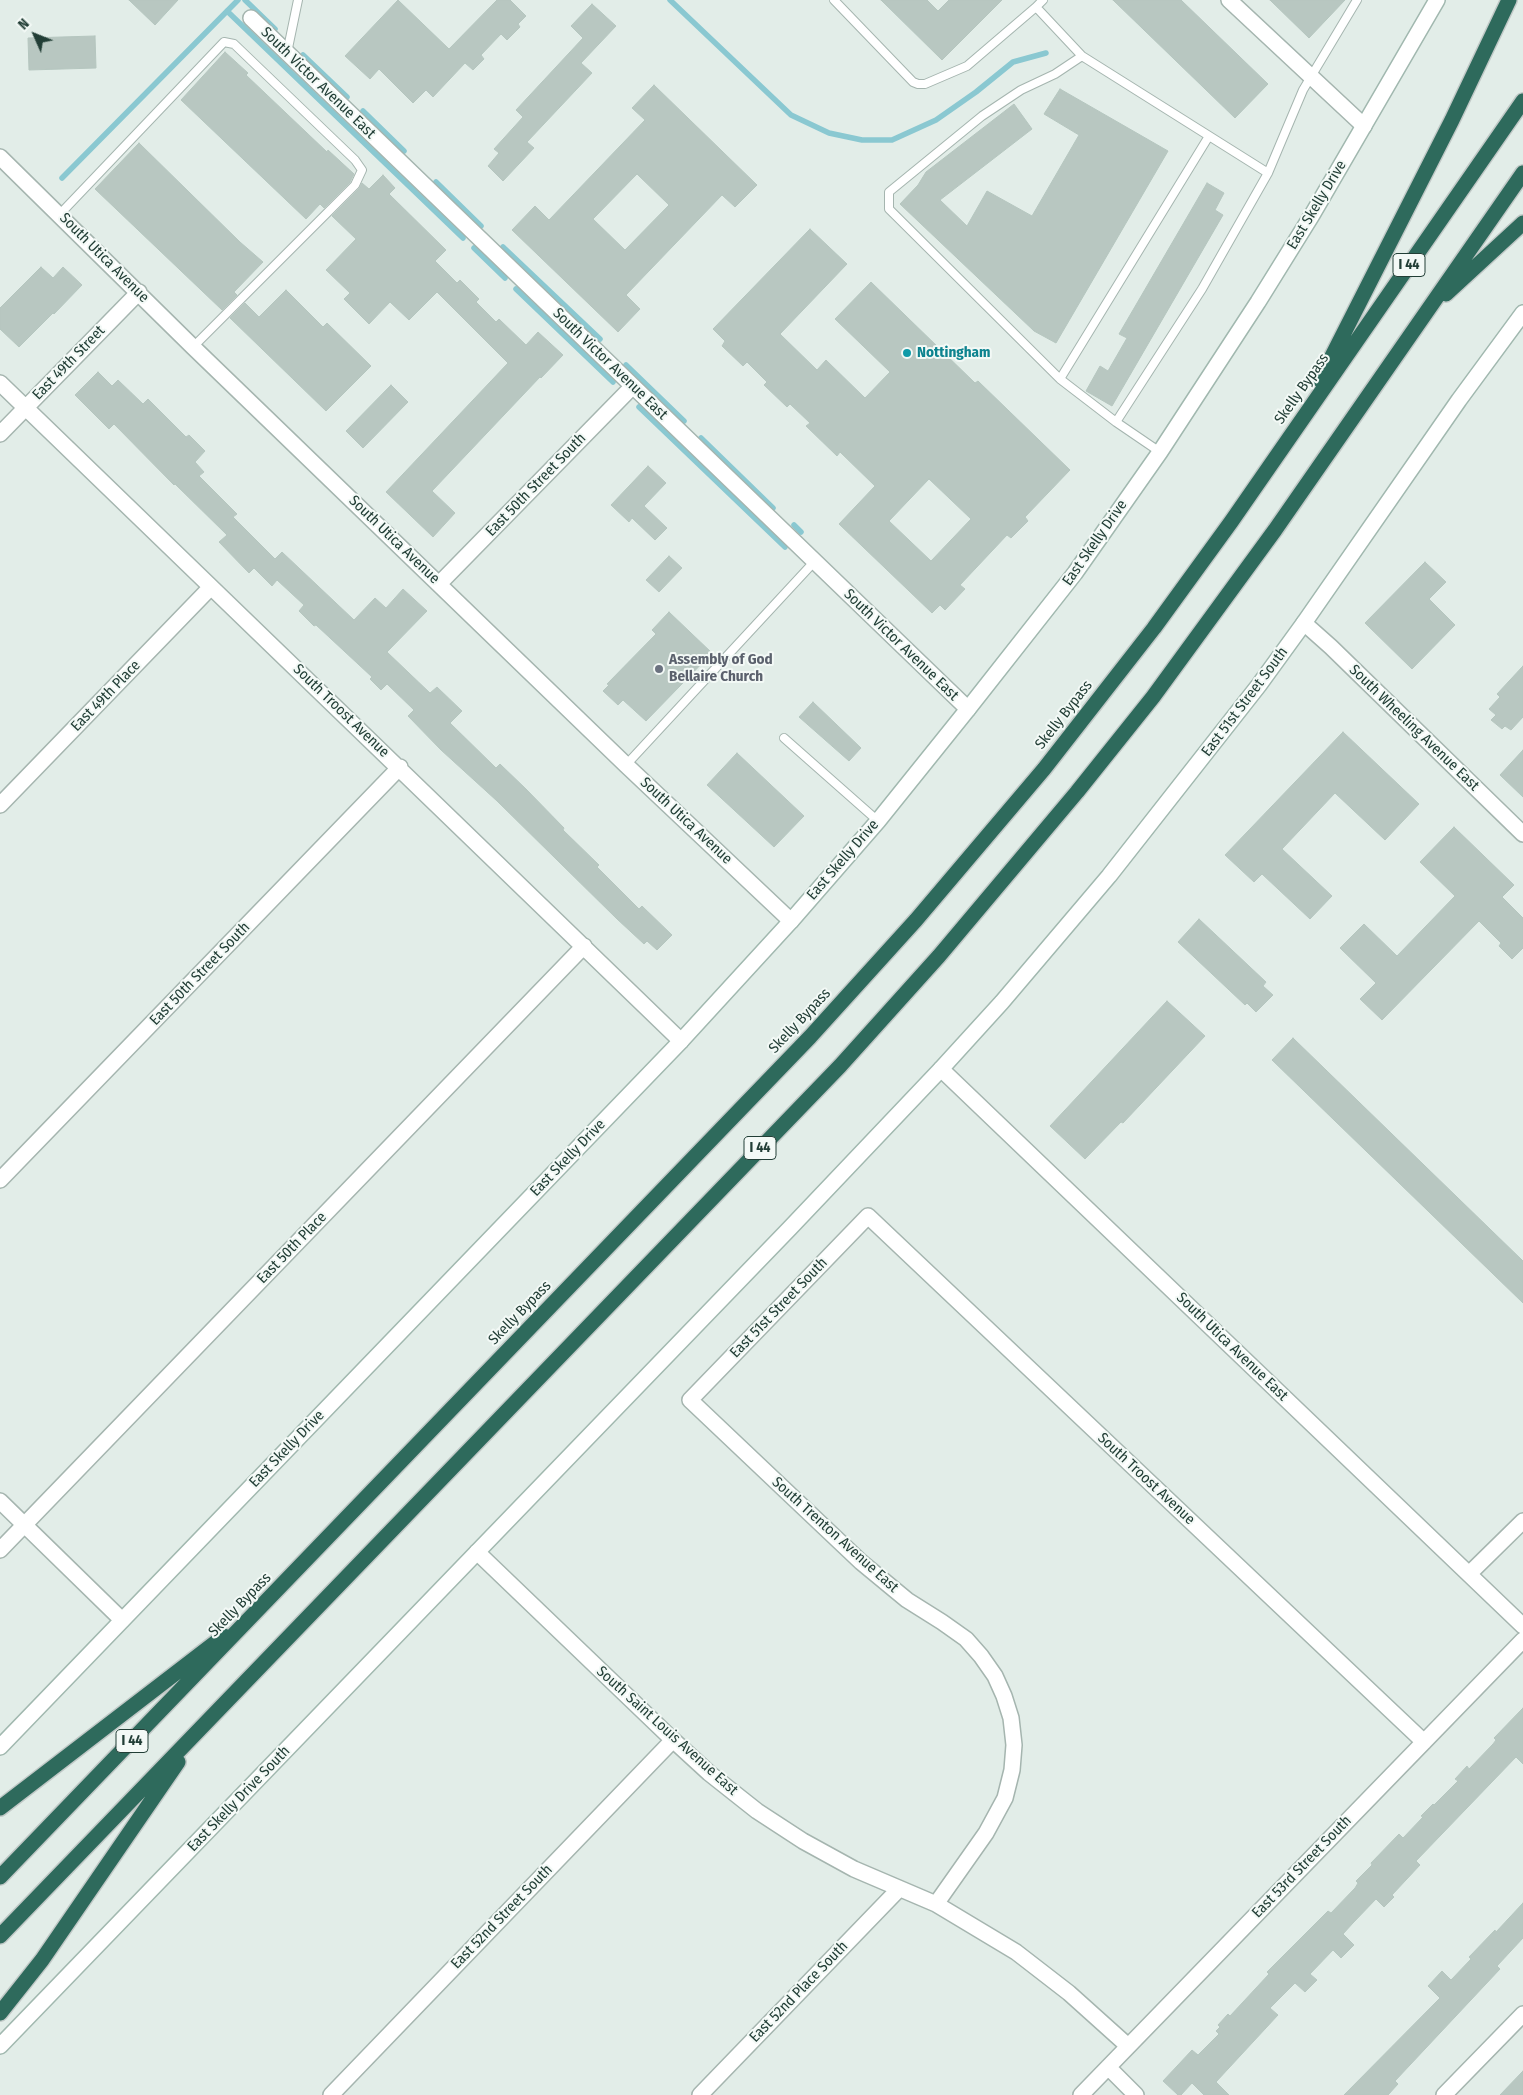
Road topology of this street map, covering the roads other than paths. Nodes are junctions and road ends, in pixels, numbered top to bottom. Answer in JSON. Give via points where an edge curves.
{"nodes":[{"id":1,"x":298,"y":0,"type":"edge"},
{"id":2,"x":834,"y":0,"type":"edge"},
{"id":3,"x":1043,"y":0,"type":"edge"},
{"id":4,"x":1229,"y":0,"type":"edge"},
{"id":5,"x":1357,"y":0,"type":"edge"},
{"id":6,"x":1437,"y":0,"type":"edge"},
{"id":7,"x":1509,"y":0,"type":"edge"},
{"id":8,"x":1036,"y":7,"type":"junction"},
{"id":9,"x":251,"y":18,"type":"dead end"},
{"id":10,"x":287,"y":53,"type":"junction"},
{"id":11,"x":1082,"y":56,"type":"junction"},
{"id":12,"x":1312,"y":77,"type":"junction"},
{"id":13,"x":1523,"y":101,"type":"edge"},
{"id":14,"x":1364,"y":126,"type":"junction"},
{"id":15,"x":1209,"y":136,"type":"junction"},
{"id":16,"x":0,"y":157,"type":"edge"},
{"id":17,"x":1268,"y":173,"type":"junction"},
{"id":18,"x":1523,"y":173,"type":"edge"},
{"id":19,"x":60,"y":214,"type":"junction"},
{"id":20,"x":1523,"y":223,"type":"edge"},
{"id":21,"x":139,"y":292,"type":"junction"},
{"id":22,"x":1425,"y":314,"type":"junction"},
{"id":23,"x":1523,"y":315,"type":"edge"},
{"id":24,"x":193,"y":347,"type":"junction"},
{"id":25,"x":1060,"y":379,"type":"junction"},
{"id":26,"x":0,"y":383,"type":"edge"},
{"id":27,"x":633,"y":386,"type":"junction"},
{"id":28,"x":26,"y":408,"type":"junction"},
{"id":29,"x":1116,"y":422,"type":"junction"},
{"id":30,"x":1295,"y":428,"type":"junction"},
{"id":31,"x":0,"y":434,"type":"edge"},
{"id":32,"x":1160,"y":452,"type":"junction"},
{"id":33,"x":814,"y":562,"type":"junction"},
{"id":34,"x":440,"y":584,"type":"junction"},
{"id":35,"x":211,"y":587,"type":"junction"},
{"id":36,"x":1304,"y":623,"type":"junction"},
{"id":37,"x":968,"y":709,"type":"junction"},
{"id":38,"x":784,"y":738,"type":"dead end"},
{"id":39,"x":626,"y":765,"type":"junction"},
{"id":40,"x":400,"y":767,"type":"junction"},
{"id":41,"x":0,"y":805,"type":"edge"},
{"id":42,"x":878,"y":821,"type":"junction"},
{"id":43,"x":1523,"y":834,"type":"edge"},
{"id":44,"x":791,"y":921,"type":"junction"},
{"id":45,"x":584,"y":946,"type":"junction"},
{"id":46,"x":681,"y":1041,"type":"junction"},
{"id":47,"x":941,"y":1070,"type":"junction"},
{"id":48,"x":0,"y":1180,"type":"edge"},
{"id":49,"x":868,"y":1216,"type":"joint"},
{"id":50,"x":690,"y":1400,"type":"joint"},
{"id":51,"x":0,"y":1502,"type":"edge"},
{"id":52,"x":1523,"y":1521,"type":"edge"},
{"id":53,"x":25,"y":1525,"type":"junction"},
{"id":54,"x":0,"y":1550,"type":"edge"},
{"id":55,"x":477,"y":1552,"type":"junction"},
{"id":56,"x":1470,"y":1573,"type":"junction"},
{"id":57,"x":264,"y":1604,"type":"junction"},
{"id":58,"x":122,"y":1620,"type":"junction"},
{"id":59,"x":1523,"y":1626,"type":"edge"},
{"id":60,"x":1523,"y":1640,"type":"edge"},
{"id":61,"x":201,"y":1727,"type":"junction"},
{"id":62,"x":673,"y":1740,"type":"junction"},
{"id":63,"x":1424,"y":1742,"type":"junction"},
{"id":64,"x":0,"y":1747,"type":"edge"},
{"id":65,"x":0,"y":1808,"type":"edge"},
{"id":66,"x":0,"y":1877,"type":"edge"},
{"id":67,"x":899,"y":1889,"type":"junction"},
{"id":68,"x":936,"y":1904,"type":"junction"},
{"id":69,"x":0,"y":1936,"type":"edge"},
{"id":70,"x":0,"y":2013,"type":"edge"},
{"id":71,"x":1523,"y":2014,"type":"edge"},
{"id":72,"x":0,"y":2046,"type":"edge"},
{"id":73,"x":1128,"y":2046,"type":"junction"},
{"id":74,"x":1108,"y":2067,"type":"junction"},
{"id":75,"x":331,"y":2095,"type":"edge"},
{"id":76,"x":700,"y":2095,"type":"edge"},
{"id":77,"x":1081,"y":2095,"type":"edge"},
{"id":78,"x":1136,"y":2095,"type":"edge"},
{"id":79,"x":1444,"y":2095,"type":"edge"}],
"edges":[{"from":1,"to":10,"type":"lane"},
{"from":2,"to":8,"type":"lane","via":[[918,84],[967,66]]},
{"from":3,"to":8,"type":"lane"},
{"from":4,"to":12,"type":"street"},
{"from":5,"to":12,"type":"lane"},
{"from":6,"to":14,"type":"street","name":"East Skelly Drive"},
{"from":7,"to":30,"type":"highway","via":[[1452,120]]},
{"from":8,"to":11,"type":"lane"},
{"from":9,"to":10,"type":"street","name":"South Victor Avenue East"},
{"from":10,"to":27,"type":"street","name":"South Victor Avenue East"},
{"from":11,"to":15,"type":"lane"},
{"from":11,"to":25,"type":"lane","via":[[982,116],[889,192],[889,209]]},
{"from":12,"to":14,"type":"street"},
{"from":12,"to":17,"type":"lane","via":[[1303,90]]},
{"from":13,"to":30,"type":"highway","name":"Skelly Bypass","number":"I 44"},
{"from":14,"to":32,"type":"street","name":"East Skelly Drive","via":[[1258,302]]},
{"from":15,"to":17,"type":"lane"},
{"from":15,"to":25,"type":"lane"},
{"from":16,"to":19,"type":"street","name":"South Utica Avenue"},
{"from":17,"to":29,"type":"lane","via":[[1202,289]]},
{"from":18,"to":22,"type":"highway","number":"I 44"},
{"from":19,"to":21,"type":"street","name":"South Utica Avenue"},
{"from":19,"to":24,"type":"lane","via":[[224,42],[234,44],[355,160],[362,170],[355,186]]},
{"from":20,"to":22,"type":"highway"},
{"from":21,"to":24,"type":"street","name":"South Utica Avenue"},
{"from":21,"to":28,"type":"street","name":"East 49th Street"},
{"from":22,"to":61,"type":"highway","number":"I 44","via":[[1275,530],[1153,697],[939,956],[833,1073]]},
{"from":23,"to":36,"type":"street","name":"East 51st Street South","via":[[1458,400]]},
{"from":24,"to":34,"type":"street","name":"South Utica Avenue"},
{"from":25,"to":29,"type":"lane"},
{"from":26,"to":28,"type":"street","name":"South Troost Avenue"},
{"from":27,"to":33,"type":"street","name":"South Victor Avenue East"},
{"from":27,"to":34,"type":"street","name":"East 50th Street South"},
{"from":28,"to":31,"type":"street","name":"East 49th Street"},
{"from":28,"to":35,"type":"street","name":"South Troost Avenue"},
{"from":29,"to":32,"type":"lane"},
{"from":30,"to":57,"type":"highway","name":"Skelly Bypass","number":"I 44","via":[[1154,628],[1091,710],[916,920],[803,1044]]},
{"from":32,"to":37,"type":"street","name":"East Skelly Drive","via":[[1075,573]]},
{"from":33,"to":37,"type":"street","name":"South Victor Avenue East"},
{"from":33,"to":39,"type":"lane"},
{"from":34,"to":39,"type":"street","name":"South Utica Avenue"},
{"from":35,"to":40,"type":"street","name":"South Troost Avenue"},
{"from":35,"to":41,"type":"street","name":"East 49th Place"},
{"from":36,"to":43,"type":"street","name":"South Wheeling Avenue East"},
{"from":36,"to":47,"type":"street","name":"East 51st Street South","via":[[1108,876]]},
{"from":37,"to":42,"type":"street","name":"East Skelly Drive"},
{"from":38,"to":42,"type":"lane"},
{"from":39,"to":44,"type":"street","name":"South Utica Avenue"},
{"from":40,"to":45,"type":"street","name":"South Troost Avenue"},
{"from":40,"to":48,"type":"street","name":"East 50th Street South"},
{"from":42,"to":44,"type":"street","name":"East Skelly Drive"},
{"from":44,"to":46,"type":"street","name":"East Skelly Drive"},
{"from":45,"to":46,"type":"street","name":"South Troost Avenue"},
{"from":45,"to":53,"type":"street","name":"East 50th Place"},
{"from":46,"to":58,"type":"street","name":"East Skelly Drive"},
{"from":47,"to":55,"type":"street"},
{"from":47,"to":56,"type":"street","name":"South Utica Avenue East"},
{"from":49,"to":50,"type":"street","name":"East 51st Street South"},
{"from":49,"to":63,"type":"street","name":"South Troost Avenue"},
{"from":50,"to":68,"type":"street","name":"South Trenton Avenue East","via":[[861,1562],[907,1600],[966,1640],[995,1676],[1011,1718],[1014,1745],[1005,1798],[986,1833]]},
{"from":51,"to":53,"type":"street"},
{"from":52,"to":56,"type":"street"},
{"from":53,"to":54,"type":"street","name":"East 50th Place"},
{"from":53,"to":58,"type":"street"},
{"from":55,"to":62,"type":"street","name":"South Saint Louis Avenue East"},
{"from":55,"to":72,"type":"street","name":"East Skelly Drive South"},
{"from":56,"to":59,"type":"street","name":"South Utica Avenue East"},
{"from":57,"to":65,"type":"highway"},
{"from":57,"to":66,"type":"highway","name":"Skelly Bypass","number":"I 44"},
{"from":58,"to":64,"type":"street"},
{"from":60,"to":63,"type":"street","name":"East 53rd Street South"},
{"from":61,"to":69,"type":"highway","number":"I 44"},
{"from":61,"to":70,"type":"highway","via":[[42,1960]]},
{"from":62,"to":67,"type":"street","name":"South Saint Louis Avenue East","via":[[757,1811],[854,1869]]},
{"from":62,"to":75,"type":"street","name":"East 52nd Street South"},
{"from":63,"to":73,"type":"street","name":"East 53rd Street South"},
{"from":67,"to":68,"type":"street","name":"South Saint Louis Avenue East"},
{"from":67,"to":76,"type":"street","name":"East 52nd Place South"},
{"from":68,"to":73,"type":"street","name":"South Saint Louis Avenue East","via":[[1016,1952],[1070,1993]]},
{"from":71,"to":79,"type":"street"},
{"from":73,"to":74,"type":"street","name":"East 53rd Street South"},
{"from":74,"to":77,"type":"street","name":"East 53rd Street South"},
{"from":74,"to":78,"type":"street"}]}
